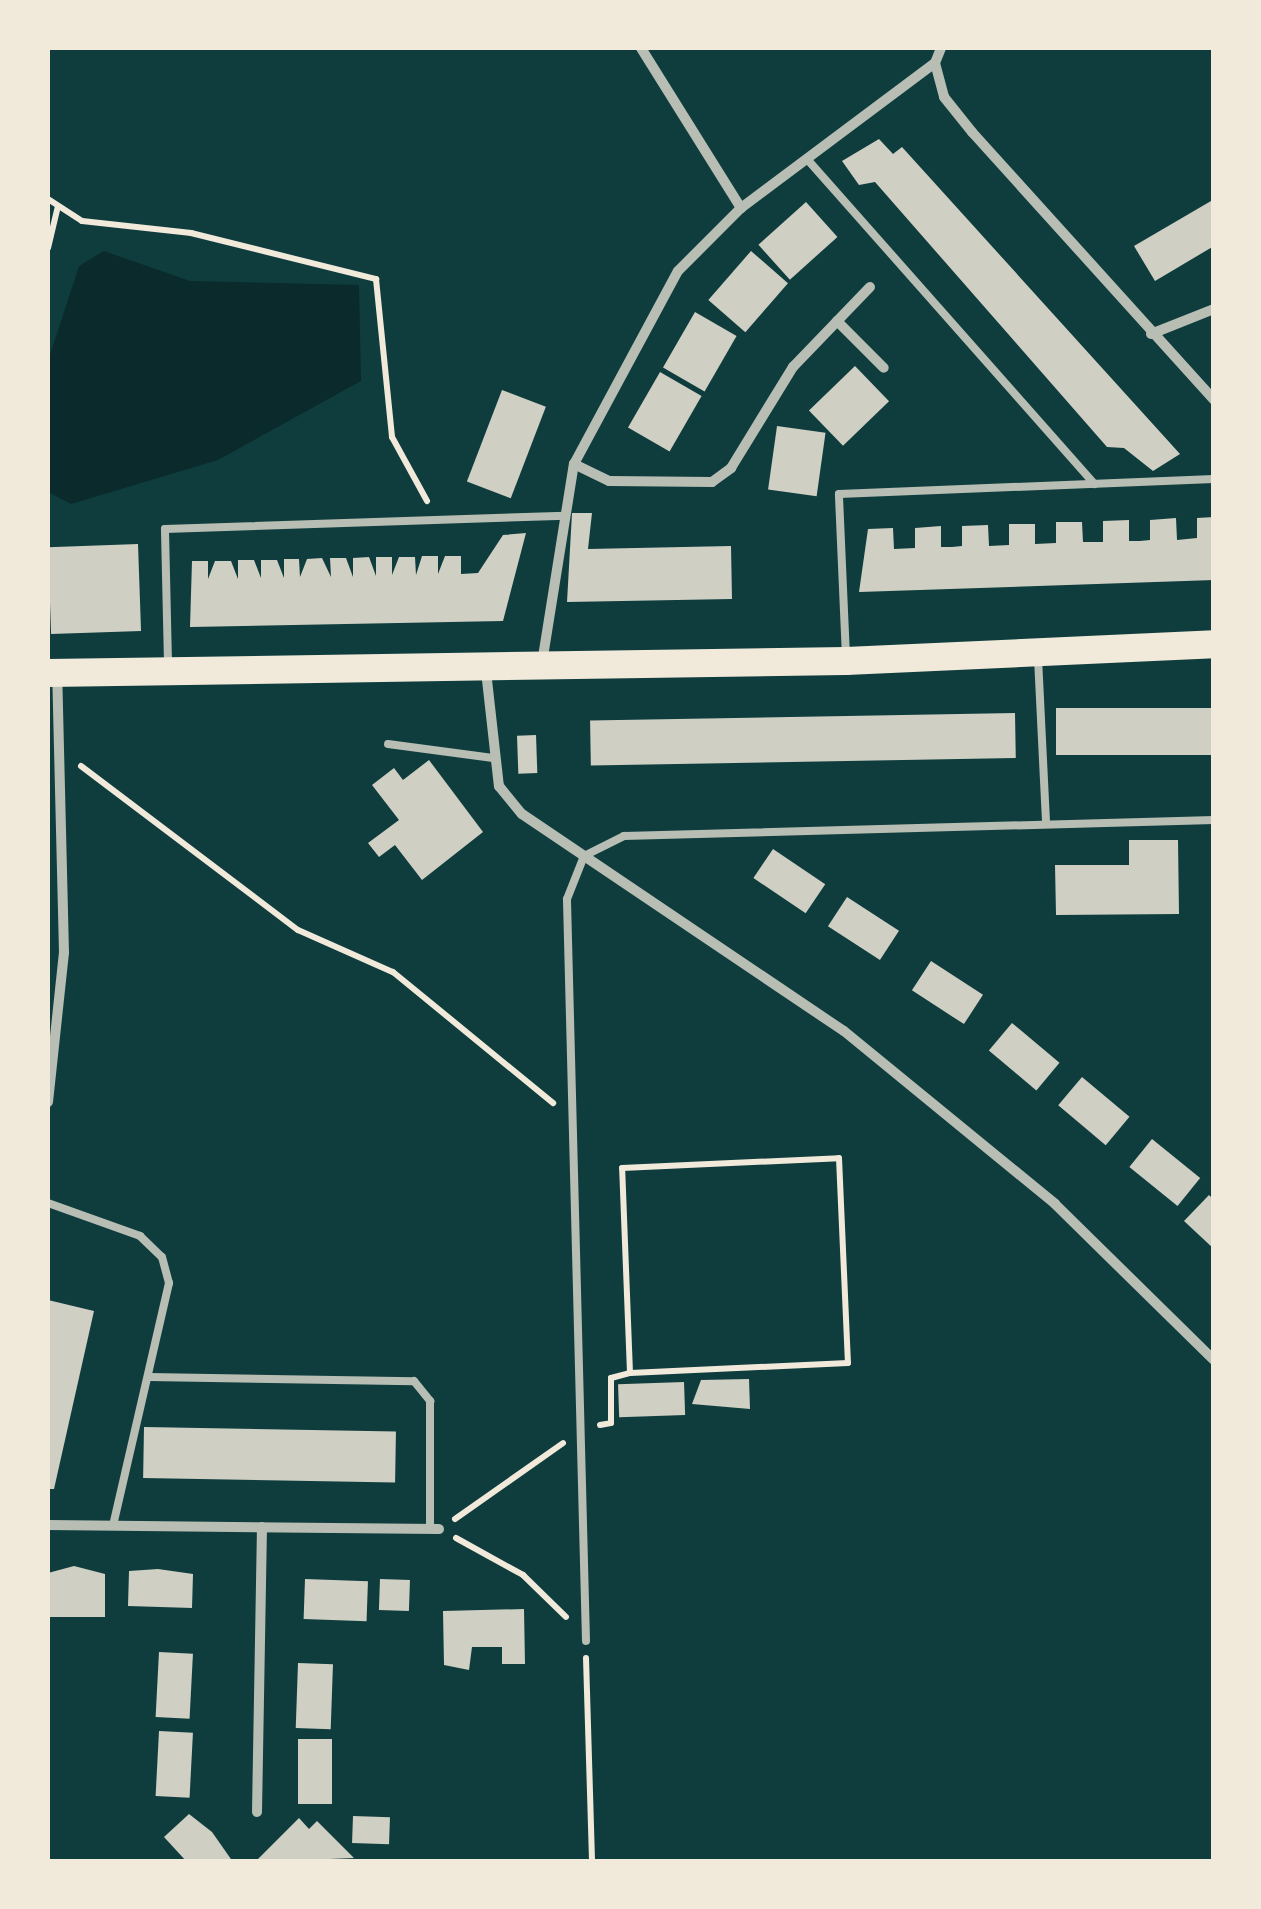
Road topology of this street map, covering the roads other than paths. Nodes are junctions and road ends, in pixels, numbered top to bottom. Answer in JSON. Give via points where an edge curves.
{"nodes":[{"id":1,"x":641,"y":48,"type":"edge"},
{"id":2,"x":941,"y":48,"type":"edge"},
{"id":3,"x":934,"y":63,"type":"junction"},
{"id":4,"x":807,"y":159,"type":"junction"},
{"id":5,"x":741,"y":208,"type":"junction"},
{"id":6,"x":870,"y":287,"type":"dead end"},
{"id":7,"x":1214,"y":309,"type":"edge"},
{"id":8,"x":837,"y":321,"type":"junction"},
{"id":9,"x":1151,"y":334,"type":"junction"},
{"id":10,"x":884,"y":368,"type":"dead end"},
{"id":11,"x":1214,"y":400,"type":"edge"},
{"id":12,"x":574,"y":464,"type":"junction"},
{"id":13,"x":1214,"y":480,"type":"edge"},
{"id":14,"x":1096,"y":484,"type":"junction"},
{"id":15,"x":566,"y":516,"type":"junction"},
{"id":16,"x":1214,"y":644,"type":"edge"},
{"id":17,"x":1038,"y":654,"type":"junction"},
{"id":18,"x":846,"y":661,"type":"junction"},
{"id":19,"x":542,"y":664,"type":"junction"},
{"id":20,"x":486,"y":665,"type":"junction"},
{"id":21,"x":168,"y":671,"type":"junction"},
{"id":22,"x":52,"y":672,"type":"edge"},
{"id":23,"x":388,"y":744,"type":"dead end"},
{"id":24,"x":492,"y":758,"type":"junction"},
{"id":25,"x":48,"y":817,"type":"edge"},
{"id":26,"x":62,"y":817,"type":"junction"},
{"id":27,"x":1214,"y":820,"type":"edge"},
{"id":28,"x":1046,"y":823,"type":"junction"},
{"id":29,"x":584,"y":856,"type":"junction"},
{"id":30,"x":48,"y":1102,"type":"edge"},
{"id":31,"x":48,"y":1203,"type":"edge"},
{"id":32,"x":1214,"y":1360,"type":"edge"},
{"id":33,"x":149,"y":1377,"type":"junction"},
{"id":34,"x":48,"y":1525,"type":"edge"},
{"id":35,"x":113,"y":1525,"type":"junction"},
{"id":36,"x":262,"y":1527,"type":"junction"},
{"id":37,"x":435,"y":1529,"type":"joint"},
{"id":38,"x":586,"y":1641,"type":"road end"},
{"id":39,"x":257,"y":1812,"type":"dead end"}],
"edges":[{"from":1,"to":5,"type":"street"},
{"from":2,"to":3,"type":"street"},
{"from":3,"to":4,"type":"street"},
{"from":3,"to":9,"type":"street","via":[[944,97],[972,132]]},
{"from":4,"to":5,"type":"street"},
{"from":4,"to":14,"type":"lane"},
{"from":5,"to":12,"type":"street","via":[[678,271]]},
{"from":6,"to":8,"type":"street"},
{"from":7,"to":9,"type":"street"},
{"from":8,"to":10,"type":"street"},
{"from":8,"to":12,"type":"street","via":[[712,482],[609,481]]},
{"from":9,"to":11,"type":"street"},
{"from":12,"to":15,"type":"street"},
{"from":13,"to":14,"type":"lane"},
{"from":14,"to":18,"type":"lane","via":[[839,494]]},
{"from":15,"to":19,"type":"street"},
{"from":15,"to":21,"type":"lane","via":[[165,529]]},
{"from":16,"to":17,"type":"highway"},
{"from":17,"to":18,"type":"highway"},
{"from":17,"to":28,"type":"lane"},
{"from":18,"to":19,"type":"highway"},
{"from":19,"to":20,"type":"highway"},
{"from":20,"to":21,"type":"highway"},
{"from":20,"to":24,"type":"street"},
{"from":21,"to":22,"type":"highway"},
{"from":22,"to":26,"type":"street"},
{"from":23,"to":24,"type":"lane"},
{"from":24,"to":29,"type":"street","via":[[499,786],[522,814]]},
{"from":25,"to":26,"type":"lane"},
{"from":26,"to":30,"type":"street","via":[[64,953]]},
{"from":27,"to":28,"type":"lane"},
{"from":28,"to":29,"type":"lane","via":[[624,836]]},
{"from":29,"to":32,"type":"street","via":[[844,1031],[1055,1204]]},
{"from":29,"to":38,"type":"lane","via":[[567,899]]},
{"from":31,"to":33,"type":"lane","via":[[140,1236],[162,1257],[169,1312]]},
{"from":33,"to":35,"type":"lane"},
{"from":33,"to":37,"type":"lane","via":[[427,1388]]},
{"from":34,"to":35,"type":"street"},
{"from":35,"to":36,"type":"street"},
{"from":36,"to":37,"type":"street"},
{"from":36,"to":39,"type":"street"}]}
